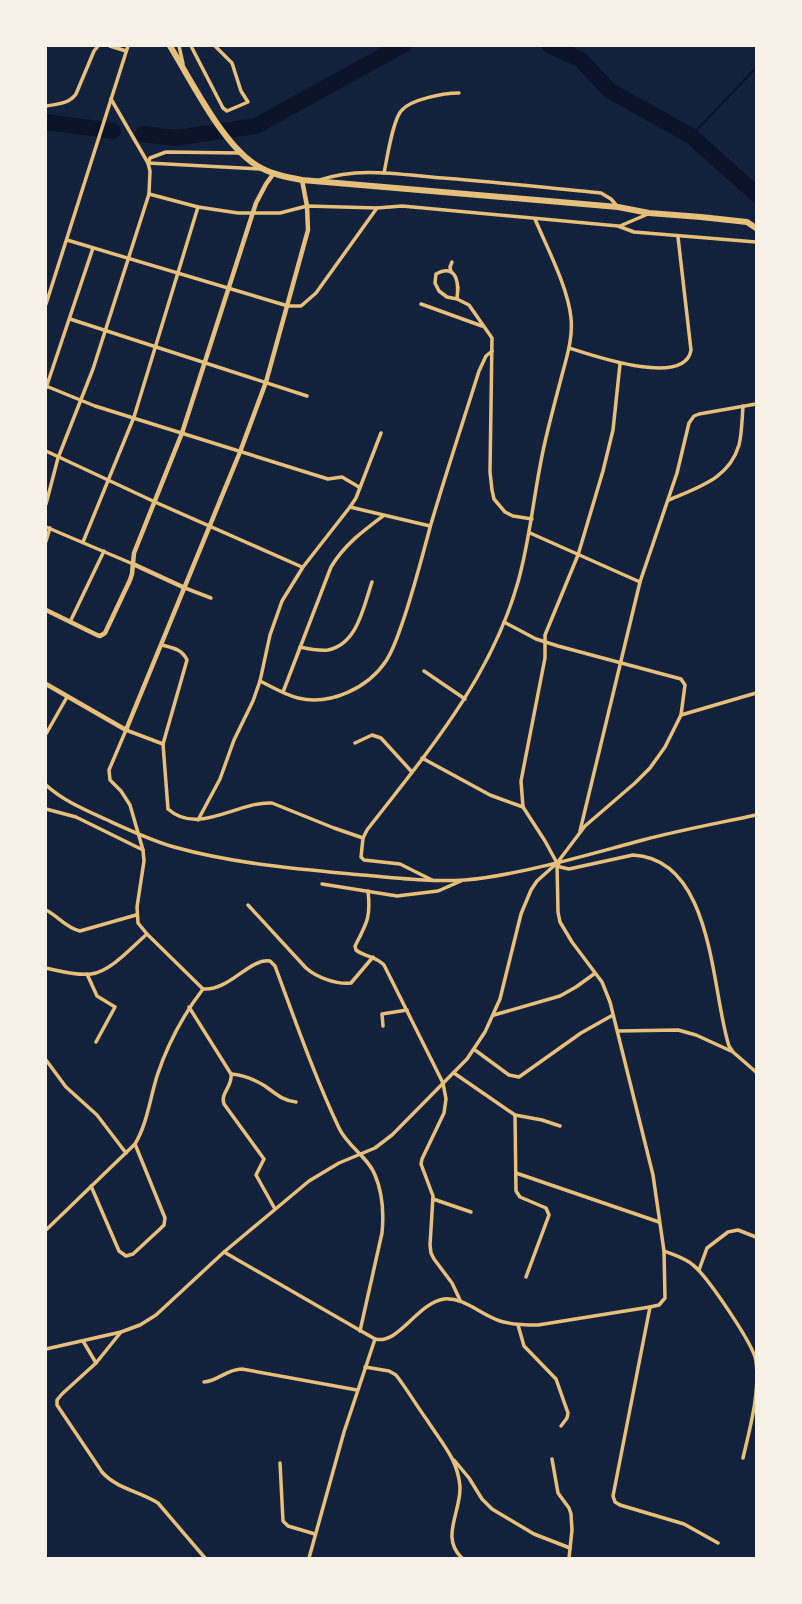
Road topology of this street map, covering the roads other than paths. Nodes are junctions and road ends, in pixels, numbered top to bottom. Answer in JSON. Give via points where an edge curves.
{"nodes":[{"id":1,"x":99,"y":46,"type":"edge"},
{"id":2,"x":110,"y":46,"type":"edge"},
{"id":3,"x":128,"y":46,"type":"edge"},
{"id":4,"x":170,"y":46,"type":"edge"},
{"id":5,"x":179,"y":46,"type":"edge"},
{"id":6,"x":191,"y":46,"type":"edge"},
{"id":7,"x":215,"y":46,"type":"edge"},
{"id":8,"x":126,"y":51,"type":"junction"},
{"id":9,"x":183,"y":66,"type":"junction"},
{"id":10,"x":458,"y":93,"type":"dead end"},
{"id":11,"x":111,"y":99,"type":"junction"},
{"id":12,"x":46,"y":107,"type":"edge"},
{"id":13,"x":240,"y":153,"type":"junction"},
{"id":14,"x":148,"y":163,"type":"junction"},
{"id":15,"x":264,"y":170,"type":"junction"},
{"id":16,"x":274,"y":173,"type":"junction"},
{"id":17,"x":384,"y":173,"type":"junction"},
{"id":18,"x":302,"y":180,"type":"junction"},
{"id":19,"x":316,"y":181,"type":"junction"},
{"id":20,"x":149,"y":194,"type":"junction"},
{"id":21,"x":307,"y":206,"type":"junction"},
{"id":22,"x":198,"y":207,"type":"junction"},
{"id":23,"x":618,"y":207,"type":"junction"},
{"id":24,"x":377,"y":208,"type":"junction"},
{"id":25,"x":649,"y":213,"type":"junction"},
{"id":26,"x":253,"y":214,"type":"junction"},
{"id":27,"x":757,"y":218,"type":"edge"},
{"id":28,"x":536,"y":219,"type":"junction"},
{"id":29,"x":747,"y":222,"type":"junction"},
{"id":30,"x":618,"y":226,"type":"junction"},
{"id":31,"x":757,"y":228,"type":"edge"},
{"id":32,"x":678,"y":236,"type":"junction"},
{"id":33,"x":67,"y":240,"type":"junction"},
{"id":34,"x":757,"y":242,"type":"edge"},
{"id":35,"x":93,"y":248,"type":"junction"},
{"id":36,"x":129,"y":258,"type":"junction"},
{"id":37,"x":452,"y":262,"type":"dead end"},
{"id":38,"x":451,"y":272,"type":"junction"},
{"id":39,"x":177,"y":273,"type":"junction"},
{"id":40,"x":229,"y":288,"type":"junction"},
{"id":41,"x":457,"y":299,"type":"junction"},
{"id":42,"x":46,"y":304,"type":"edge"},
{"id":43,"x":421,"y":304,"type":"dead end"},
{"id":44,"x":288,"y":306,"type":"junction"},
{"id":45,"x":71,"y":319,"type":"junction"},
{"id":46,"x":484,"y":327,"type":"junction"},
{"id":47,"x":106,"y":330,"type":"junction"},
{"id":48,"x":156,"y":346,"type":"junction"},
{"id":49,"x":569,"y":348,"type":"junction"},
{"id":50,"x":492,"y":351,"type":"junction"},
{"id":51,"x":205,"y":362,"type":"junction"},
{"id":52,"x":620,"y":364,"type":"junction"},
{"id":53,"x":266,"y":382,"type":"junction"},
{"id":54,"x":46,"y":387,"type":"edge"},
{"id":55,"x":307,"y":396,"type":"dead end"},
{"id":56,"x":81,"y":401,"type":"junction"},
{"id":57,"x":757,"y":404,"type":"edge"},
{"id":58,"x":743,"y":407,"type":"junction"},
{"id":59,"x":134,"y":417,"type":"junction"},
{"id":60,"x":182,"y":433,"type":"junction"},
{"id":61,"x":381,"y":433,"type":"dead end"},
{"id":62,"x":46,"y":451,"type":"edge"},
{"id":63,"x":240,"y":452,"type":"junction"},
{"id":64,"x":58,"y":458,"type":"junction"},
{"id":65,"x":109,"y":481,"type":"junction"},
{"id":66,"x":360,"y":488,"type":"junction"},
{"id":67,"x":667,"y":501,"type":"junction"},
{"id":68,"x":155,"y":502,"type":"junction"},
{"id":69,"x":46,"y":504,"type":"edge"},
{"id":70,"x":350,"y":508,"type":"junction"},
{"id":71,"x":383,"y":516,"type":"junction"},
{"id":72,"x":532,"y":519,"type":"junction"},
{"id":73,"x":210,"y":526,"type":"junction"},
{"id":74,"x":430,"y":527,"type":"junction"},
{"id":75,"x":48,"y":528,"type":"edge"},
{"id":76,"x":530,"y":533,"type":"junction"},
{"id":77,"x":46,"y":541,"type":"edge"},
{"id":78,"x":83,"y":542,"type":"junction"},
{"id":79,"x":104,"y":551,"type":"junction"},
{"id":80,"x":579,"y":555,"type":"junction"},
{"id":81,"x":133,"y":564,"type":"junction"},
{"id":82,"x":303,"y":567,"type":"junction"},
{"id":83,"x":372,"y":582,"type":"dead end"},
{"id":84,"x":640,"y":582,"type":"junction"},
{"id":85,"x":185,"y":588,"type":"junction"},
{"id":86,"x":211,"y":598,"type":"dead end"},
{"id":87,"x":46,"y":610,"type":"edge"},
{"id":88,"x":70,"y":622,"type":"junction"},
{"id":89,"x":504,"y":622,"type":"junction"},
{"id":90,"x":545,"y":642,"type":"junction"},
{"id":91,"x":162,"y":645,"type":"junction"},
{"id":92,"x":300,"y":647,"type":"junction"},
{"id":93,"x":621,"y":664,"type":"junction"},
{"id":94,"x":424,"y":671,"type":"dead end"},
{"id":95,"x":260,"y":681,"type":"junction"},
{"id":96,"x":46,"y":684,"type":"edge"},
{"id":97,"x":283,"y":692,"type":"junction"},
{"id":98,"x":757,"y":693,"type":"edge"},
{"id":99,"x":67,"y":696,"type":"junction"},
{"id":100,"x":465,"y":699,"type":"junction"},
{"id":101,"x":681,"y":715,"type":"junction"},
{"id":102,"x":126,"y":730,"type":"junction"},
{"id":103,"x":46,"y":734,"type":"edge"},
{"id":104,"x":355,"y":743,"type":"dead end"},
{"id":105,"x":163,"y":744,"type":"junction"},
{"id":106,"x":422,"y":758,"type":"junction"},
{"id":107,"x":412,"y":772,"type":"junction"},
{"id":108,"x":46,"y":785,"type":"edge"},
{"id":109,"x":523,"y":807,"type":"junction"},
{"id":110,"x":46,"y":809,"type":"edge"},
{"id":111,"x":757,"y":815,"type":"edge"},
{"id":112,"x":198,"y":820,"type":"junction"},
{"id":113,"x":579,"y":832,"type":"junction"},
{"id":114,"x":363,"y":838,"type":"junction"},
{"id":115,"x":143,"y":850,"type":"junction"},
{"id":116,"x":557,"y":863,"type":"junction"},
{"id":117,"x":432,"y":880,"type":"junction"},
{"id":118,"x":463,"y":880,"type":"junction"},
{"id":119,"x":322,"y":884,"type":"dead end"},
{"id":120,"x":368,"y":891,"type":"junction"},
{"id":121,"x":248,"y":905,"type":"dead end"},
{"id":122,"x":46,"y":910,"type":"edge"},
{"id":123,"x":136,"y":915,"type":"junction"},
{"id":124,"x":146,"y":934,"type":"junction"},
{"id":125,"x":373,"y":957,"type":"junction"},
{"id":126,"x":46,"y":968,"type":"edge"},
{"id":127,"x":595,"y":973,"type":"junction"},
{"id":128,"x":87,"y":974,"type":"junction"},
{"id":129,"x":203,"y":989,"type":"junction"},
{"id":130,"x":189,"y":1007,"type":"junction"},
{"id":131,"x":407,"y":1010,"type":"junction"},
{"id":132,"x":494,"y":1015,"type":"junction"},
{"id":133,"x":613,"y":1015,"type":"junction"},
{"id":134,"x":383,"y":1026,"type":"dead end"},
{"id":135,"x":618,"y":1031,"type":"junction"},
{"id":136,"x":96,"y":1042,"type":"dead end"},
{"id":137,"x":474,"y":1049,"type":"junction"},
{"id":138,"x":733,"y":1052,"type":"junction"},
{"id":139,"x":46,"y":1060,"type":"edge"},
{"id":140,"x":757,"y":1072,"type":"edge"},
{"id":141,"x":453,"y":1073,"type":"junction"},
{"id":142,"x":231,"y":1074,"type":"junction"},
{"id":143,"x":443,"y":1083,"type":"junction"},
{"id":144,"x":296,"y":1102,"type":"dead end"},
{"id":145,"x":515,"y":1115,"type":"junction"},
{"id":146,"x":560,"y":1126,"type":"dead end"},
{"id":147,"x":135,"y":1144,"type":"junction"},
{"id":148,"x":127,"y":1153,"type":"junction"},
{"id":149,"x":359,"y":1155,"type":"junction"},
{"id":150,"x":516,"y":1172,"type":"junction"},
{"id":151,"x":91,"y":1186,"type":"junction"},
{"id":152,"x":433,"y":1199,"type":"junction"},
{"id":153,"x":275,"y":1209,"type":"junction"},
{"id":154,"x":471,"y":1212,"type":"dead end"},
{"id":155,"x":660,"y":1222,"type":"junction"},
{"id":156,"x":46,"y":1230,"type":"edge"},
{"id":157,"x":757,"y":1237,"type":"edge"},
{"id":158,"x":664,"y":1251,"type":"junction"},
{"id":159,"x":224,"y":1252,"type":"junction"},
{"id":160,"x":699,"y":1270,"type":"junction"},
{"id":161,"x":526,"y":1277,"type":"dead end"},
{"id":162,"x":460,"y":1301,"type":"junction"},
{"id":163,"x":650,"y":1307,"type":"junction"},
{"id":164,"x":518,"y":1325,"type":"junction"},
{"id":165,"x":360,"y":1331,"type":"junction"},
{"id":166,"x":121,"y":1332,"type":"junction"},
{"id":167,"x":375,"y":1339,"type":"junction"},
{"id":168,"x":83,"y":1341,"type":"junction"},
{"id":169,"x":46,"y":1349,"type":"edge"},
{"id":170,"x":96,"y":1363,"type":"junction"},
{"id":171,"x":365,"y":1367,"type":"junction"},
{"id":172,"x":204,"y":1382,"type":"dead end"},
{"id":173,"x":357,"y":1390,"type":"junction"},
{"id":174,"x":756,"y":1402,"type":"edge"},
{"id":175,"x":561,"y":1426,"type":"dead end"},
{"id":176,"x":453,"y":1458,"type":"junction"},
{"id":177,"x":743,"y":1458,"type":"dead end"},
{"id":178,"x":552,"y":1459,"type":"dead end"},
{"id":179,"x":279,"y":1463,"type":"dead end"},
{"id":180,"x":315,"y":1534,"type":"junction"},
{"id":181,"x":718,"y":1543,"type":"dead end"},
{"id":182,"x":570,"y":1548,"type":"junction"},
{"id":183,"x":205,"y":1559,"type":"edge"},
{"id":184,"x":309,"y":1559,"type":"edge"},
{"id":185,"x":462,"y":1559,"type":"edge"},
{"id":186,"x":569,"y":1559,"type":"edge"}],
"edges":[{"from":1,"to":12,"type":"street","via":[[73,99]]},
{"from":2,"to":8,"type":"street"},
{"from":3,"to":8,"type":"street"},
{"from":4,"to":9,"type":"main road"},
{"from":5,"to":9,"type":"street"},
{"from":6,"to":7,"type":"street","via":[[227,111],[248,102],[232,63]]},
{"from":8,"to":11,"type":"street"},
{"from":9,"to":13,"type":"main road"},
{"from":10,"to":17,"type":"street","via":[[436,95],[402,110]]},
{"from":11,"to":14,"type":"street"},
{"from":11,"to":33,"type":"street"},
{"from":13,"to":14,"type":"street","via":[[166,152]]},
{"from":13,"to":15,"type":"main road"},
{"from":14,"to":15,"type":"street"},
{"from":14,"to":20,"type":"street"},
{"from":15,"to":16,"type":"main road"},
{"from":16,"to":18,"type":"main road"},
{"from":16,"to":26,"type":"street"},
{"from":17,"to":19,"type":"street","via":[[340,174]]},
{"from":17,"to":23,"type":"street","via":[[601,193]]},
{"from":18,"to":19,"type":"main road"},
{"from":18,"to":21,"type":"street"},
{"from":19,"to":23,"type":"main road"},
{"from":20,"to":22,"type":"street"},
{"from":20,"to":36,"type":"street"},
{"from":21,"to":24,"type":"street"},
{"from":21,"to":26,"type":"street"},
{"from":21,"to":44,"type":"street","via":[[308,230]]},
{"from":22,"to":26,"type":"street"},
{"from":22,"to":39,"type":"street"},
{"from":23,"to":25,"type":"main road"},
{"from":24,"to":28,"type":"street","via":[[402,206]]},
{"from":24,"to":44,"type":"street","via":[[316,293],[301,306]]},
{"from":25,"to":29,"type":"main road"},
{"from":25,"to":30,"type":"street"},
{"from":26,"to":40,"type":"street"},
{"from":27,"to":29,"type":"main road"},
{"from":28,"to":30,"type":"street"},
{"from":28,"to":49,"type":"street","via":[[569,304]]},
{"from":29,"to":31,"type":"main road"},
{"from":30,"to":32,"type":"street"},
{"from":32,"to":34,"type":"street"},
{"from":32,"to":52,"type":"street","via":[[690,356],[674,366]]},
{"from":33,"to":35,"type":"street"},
{"from":33,"to":42,"type":"street"},
{"from":35,"to":36,"type":"street"},
{"from":35,"to":45,"type":"street"},
{"from":36,"to":39,"type":"street"},
{"from":36,"to":47,"type":"street"},
{"from":37,"to":38,"type":"street"},
{"from":38,"to":41,"type":"street","via":[[456,278]]},
{"from":38,"to":41,"type":"street","via":[[436,274],[435,283],[447,297]]},
{"from":39,"to":40,"type":"street"},
{"from":39,"to":48,"type":"street"},
{"from":40,"to":44,"type":"street"},
{"from":40,"to":51,"type":"street"},
{"from":41,"to":46,"type":"street","via":[[473,309]]},
{"from":43,"to":46,"type":"street"},
{"from":44,"to":53,"type":"street"},
{"from":45,"to":47,"type":"street"},
{"from":45,"to":54,"type":"street"},
{"from":46,"to":50,"type":"street","via":[[492,338]]},
{"from":47,"to":48,"type":"street"},
{"from":47,"to":56,"type":"street"},
{"from":48,"to":51,"type":"street"},
{"from":48,"to":59,"type":"street"},
{"from":49,"to":52,"type":"street"},
{"from":49,"to":72,"type":"street"},
{"from":50,"to":72,"type":"street","via":[[490,472],[494,499],[505,512]]},
{"from":50,"to":74,"type":"street","via":[[479,371]]},
{"from":51,"to":53,"type":"street"},
{"from":51,"to":60,"type":"street"},
{"from":52,"to":80,"type":"street","via":[[613,430]]},
{"from":53,"to":55,"type":"street"},
{"from":53,"to":63,"type":"street"},
{"from":54,"to":56,"type":"street"},
{"from":56,"to":59,"type":"street"},
{"from":56,"to":64,"type":"street"},
{"from":57,"to":58,"type":"street"},
{"from":58,"to":67,"type":"street","via":[[739,445],[726,469]]},
{"from":58,"to":67,"type":"street","via":[[699,414],[691,420]]},
{"from":59,"to":60,"type":"street"},
{"from":59,"to":65,"type":"street"},
{"from":60,"to":63,"type":"street"},
{"from":60,"to":68,"type":"street"},
{"from":61,"to":66,"type":"street"},
{"from":62,"to":64,"type":"street"},
{"from":63,"to":66,"type":"street","via":[[328,479],[342,477]]},
{"from":63,"to":73,"type":"street"},
{"from":64,"to":65,"type":"street"},
{"from":64,"to":69,"type":"street"},
{"from":65,"to":68,"type":"street"},
{"from":65,"to":78,"type":"street"},
{"from":66,"to":70,"type":"street"},
{"from":67,"to":84,"type":"street"},
{"from":68,"to":73,"type":"street"},
{"from":68,"to":81,"type":"street"},
{"from":70,"to":71,"type":"street"},
{"from":70,"to":82,"type":"street"},
{"from":71,"to":74,"type":"street"},
{"from":71,"to":92,"type":"street","via":[[336,557]]},
{"from":72,"to":76,"type":"street"},
{"from":73,"to":82,"type":"street"},
{"from":73,"to":85,"type":"street"},
{"from":74,"to":97,"type":"street","via":[[398,635],[380,669],[356,688],[325,700]]},
{"from":75,"to":77,"type":"street"},
{"from":75,"to":78,"type":"street"},
{"from":76,"to":80,"type":"street"},
{"from":76,"to":89,"type":"street"},
{"from":78,"to":79,"type":"street"},
{"from":79,"to":81,"type":"street"},
{"from":79,"to":88,"type":"street"},
{"from":80,"to":84,"type":"street"},
{"from":80,"to":90,"type":"street"},
{"from":81,"to":85,"type":"street"},
{"from":81,"to":88,"type":"street","via":[[105,633],[100,636]]},
{"from":82,"to":95,"type":"street","via":[[274,620]]},
{"from":83,"to":92,"type":"street","via":[[356,628],[345,641],[328,650]]},
{"from":84,"to":93,"type":"street"},
{"from":85,"to":86,"type":"street"},
{"from":85,"to":91,"type":"street"},
{"from":87,"to":88,"type":"street"},
{"from":89,"to":90,"type":"street"},
{"from":89,"to":100,"type":"street"},
{"from":90,"to":93,"type":"street"},
{"from":90,"to":109,"type":"street","via":[[523,766]]},
{"from":91,"to":102,"type":"street"},
{"from":91,"to":105,"type":"street","via":[[179,649],[187,660]]},
{"from":92,"to":97,"type":"street"},
{"from":93,"to":101,"type":"street","via":[[683,681]]},
{"from":93,"to":113,"type":"street"},
{"from":94,"to":100,"type":"street"},
{"from":95,"to":97,"type":"street"},
{"from":95,"to":112,"type":"street"},
{"from":96,"to":99,"type":"street"},
{"from":98,"to":101,"type":"street"},
{"from":99,"to":102,"type":"street"},
{"from":99,"to":103,"type":"street"},
{"from":100,"to":106,"type":"street"},
{"from":101,"to":113,"type":"street","via":[[650,768]]},
{"from":102,"to":105,"type":"street"},
{"from":102,"to":115,"type":"street","via":[[109,769],[110,780],[130,805]]},
{"from":104,"to":107,"type":"street","via":[[372,735],[381,737]]},
{"from":105,"to":112,"type":"street","via":[[168,809],[179,817]]},
{"from":106,"to":107,"type":"street"},
{"from":106,"to":109,"type":"street","via":[[490,795]]},
{"from":107,"to":114,"type":"street"},
{"from":108,"to":117,"type":"street","via":[[82,808],[170,846],[252,864]]},
{"from":109,"to":116,"type":"street"},
{"from":110,"to":115,"type":"street","via":[[76,817]]},
{"from":111,"to":116,"type":"street"},
{"from":112,"to":114,"type":"street","via":[[260,802],[272,803]]},
{"from":113,"to":116,"type":"street"},
{"from":114,"to":117,"type":"street","via":[[364,860],[400,864]]},
{"from":115,"to":123,"type":"street"},
{"from":116,"to":118,"type":"street"},
{"from":116,"to":127,"type":"street","via":[[560,922]]},
{"from":116,"to":132,"type":"street","via":[[537,881],[526,900]]},
{"from":116,"to":138,"type":"street","via":[[569,869],[633,855],[650,858],[677,875],[705,928]]},
{"from":117,"to":118,"type":"street"},
{"from":118,"to":120,"type":"street","via":[[438,891],[397,896]]},
{"from":119,"to":120,"type":"street"},
{"from":120,"to":125,"type":"street","via":[[370,910],[355,948]]},
{"from":121,"to":125,"type":"street","via":[[314,974],[346,984],[354,981]]},
{"from":122,"to":123,"type":"street","via":[[80,930]]},
{"from":123,"to":124,"type":"street"},
{"from":124,"to":128,"type":"street","via":[[104,970]]},
{"from":124,"to":129,"type":"street"},
{"from":125,"to":131,"type":"street","via":[[384,965]]},
{"from":126,"to":128,"type":"street"},
{"from":127,"to":132,"type":"street","via":[[560,996]]},
{"from":127,"to":133,"type":"street"},
{"from":128,"to":136,"type":"street","via":[[96,996],[115,1007]]},
{"from":129,"to":130,"type":"street"},
{"from":129,"to":149,"type":"street","via":[[215,989],[265,960],[275,966],[340,1129]]},
{"from":130,"to":142,"type":"street"},
{"from":130,"to":147,"type":"street","via":[[161,1066]]},
{"from":131,"to":134,"type":"street","via":[[383,1014]]},
{"from":131,"to":143,"type":"street"},
{"from":132,"to":137,"type":"street"},
{"from":133,"to":135,"type":"street"},
{"from":133,"to":137,"type":"street","via":[[519,1077],[509,1075]]},
{"from":135,"to":138,"type":"street","via":[[678,1030]]},
{"from":135,"to":155,"type":"street"},
{"from":137,"to":141,"type":"street"},
{"from":138,"to":140,"type":"street"},
{"from":139,"to":148,"type":"street"},
{"from":141,"to":143,"type":"street"},
{"from":141,"to":145,"type":"street"},
{"from":142,"to":144,"type":"street","via":[[245,1075],[278,1097]]},
{"from":142,"to":153,"type":"street","via":[[222,1100],[264,1158],[256,1175]]},
{"from":143,"to":149,"type":"street","via":[[391,1135]]},
{"from":143,"to":152,"type":"street","via":[[444,1113],[421,1164]]},
{"from":145,"to":146,"type":"street"},
{"from":145,"to":150,"type":"street"},
{"from":147,"to":148,"type":"street"},
{"from":147,"to":151,"type":"street","via":[[165,1222],[133,1254],[119,1251]]},
{"from":148,"to":151,"type":"street"},
{"from":149,"to":153,"type":"street","via":[[324,1171]]},
{"from":149,"to":165,"type":"street","via":[[376,1175],[384,1218]]},
{"from":150,"to":155,"type":"street"},
{"from":150,"to":161,"type":"street","via":[[516,1191],[546,1208],[549,1215]]},
{"from":151,"to":156,"type":"street"},
{"from":152,"to":154,"type":"street"},
{"from":152,"to":162,"type":"street","via":[[431,1253]]},
{"from":153,"to":159,"type":"street"},
{"from":155,"to":158,"type":"street"},
{"from":157,"to":160,"type":"street","via":[[738,1230],[728,1232],[707,1248]]},
{"from":158,"to":160,"type":"street"},
{"from":158,"to":163,"type":"street","via":[[665,1298]]},
{"from":159,"to":165,"type":"street"},
{"from":159,"to":166,"type":"street","via":[[156,1315]]},
{"from":160,"to":174,"type":"street","via":[[754,1355]]},
{"from":162,"to":164,"type":"street","via":[[499,1321]]},
{"from":162,"to":167,"type":"street","via":[[434,1302],[387,1339]]},
{"from":163,"to":164,"type":"street"},
{"from":163,"to":181,"type":"street","via":[[613,1496],[620,1506],[684,1524]]},
{"from":164,"to":175,"type":"street","via":[[524,1346],[559,1386],[568,1413]]},
{"from":165,"to":167,"type":"street"},
{"from":166,"to":168,"type":"street"},
{"from":166,"to":170,"type":"street"},
{"from":167,"to":171,"type":"street"},
{"from":168,"to":169,"type":"street"},
{"from":168,"to":170,"type":"street"},
{"from":170,"to":183,"type":"street","via":[[57,1400],[59,1410],[108,1480],[158,1503]]},
{"from":171,"to":173,"type":"street"},
{"from":171,"to":176,"type":"street","via":[[396,1376]]},
{"from":172,"to":173,"type":"street","via":[[242,1369]]},
{"from":173,"to":180,"type":"street"},
{"from":174,"to":177,"type":"street"},
{"from":176,"to":182,"type":"street","via":[[492,1508],[534,1534]]},
{"from":176,"to":185,"type":"street","via":[[460,1486],[451,1536]]},
{"from":178,"to":182,"type":"street","via":[[558,1493],[571,1514]]},
{"from":179,"to":180,"type":"street","via":[[283,1521]]},
{"from":180,"to":184,"type":"street"},
{"from":182,"to":186,"type":"street"}]}
